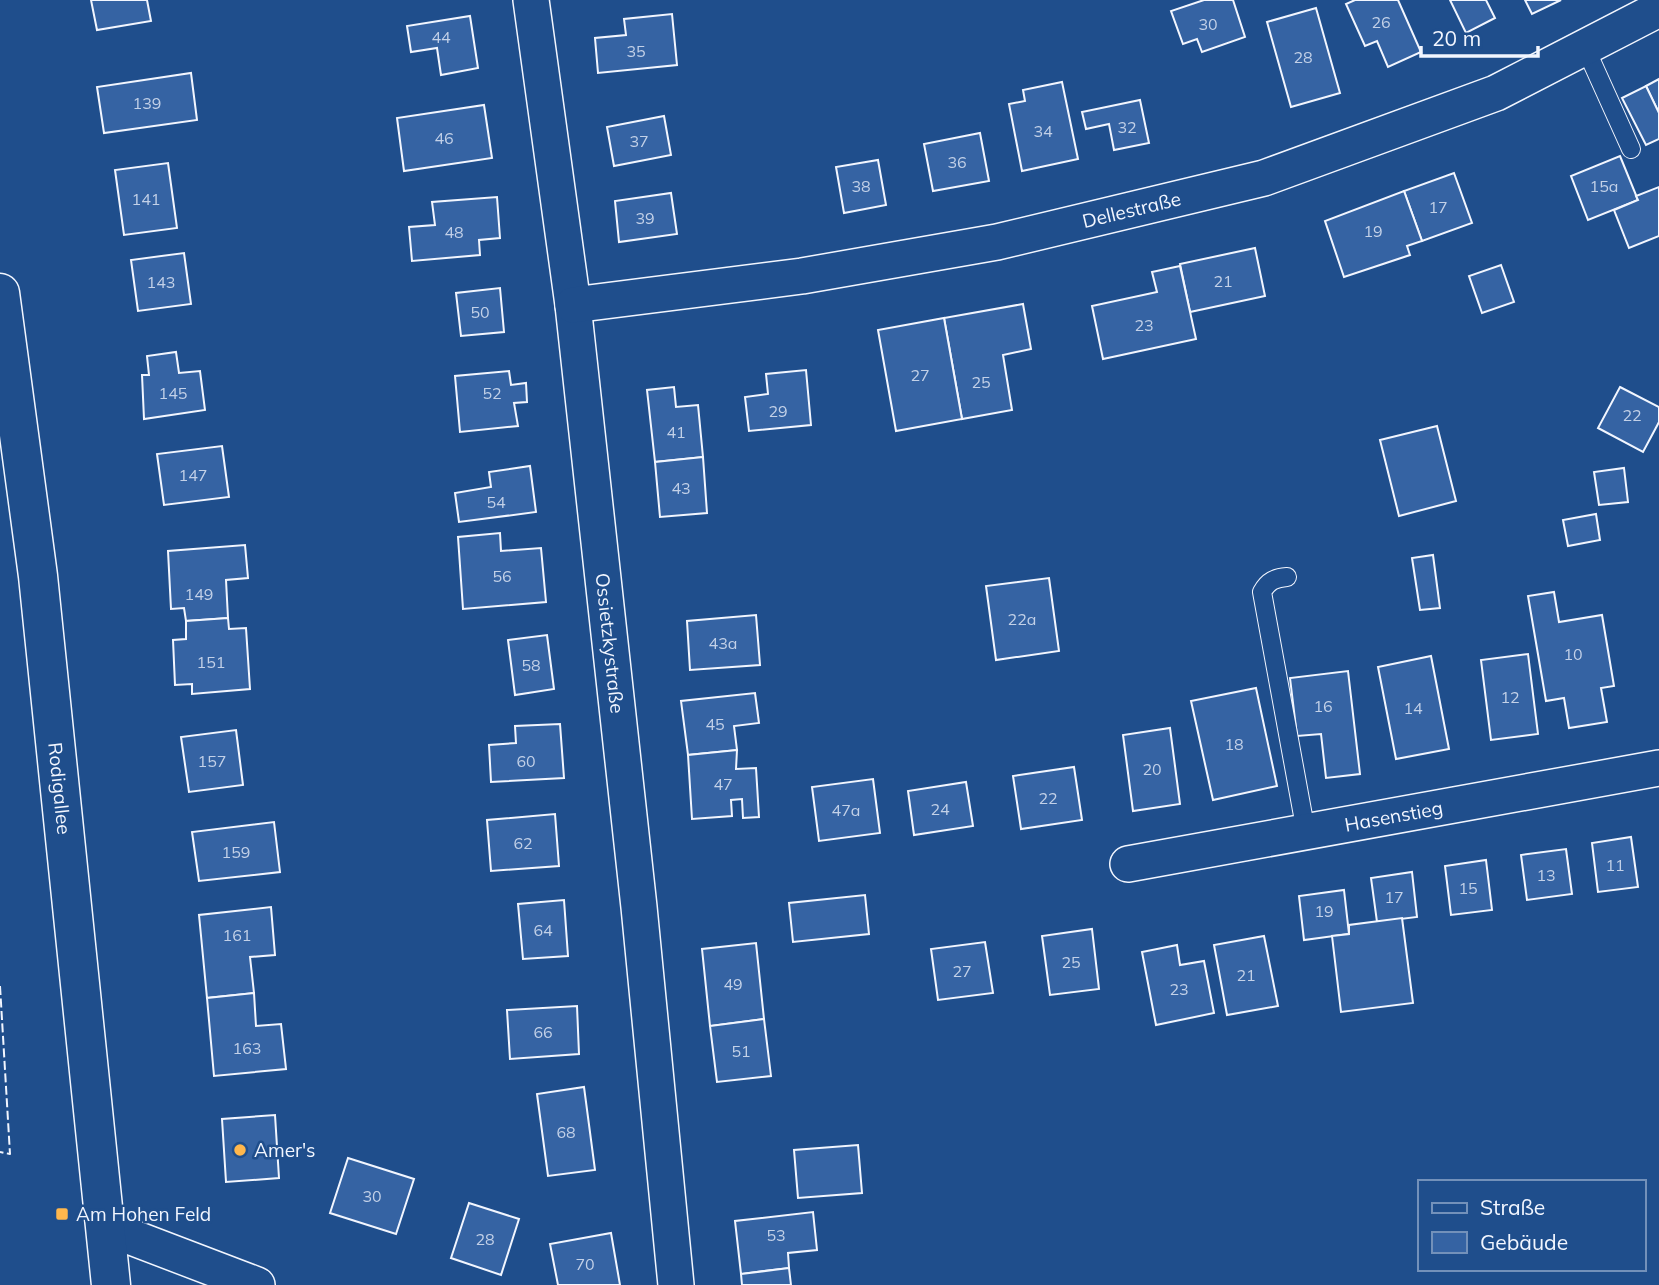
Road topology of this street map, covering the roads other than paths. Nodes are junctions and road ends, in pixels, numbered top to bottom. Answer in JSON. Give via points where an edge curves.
{"nodes":[{"id":1,"x":531,"y":0,"type":"edge"},
{"id":2,"x":1659,"y":9,"type":"edge"},
{"id":3,"x":1585,"y":47,"type":"junction"},
{"id":4,"x":1631,"y":149,"type":"dead end"},
{"id":5,"x":0,"y":293,"type":"edge"},
{"id":6,"x":573,"y":305,"type":"junction"},
{"id":7,"x":1287,"y":577,"type":"dead end"},
{"id":8,"x":1659,"y":768,"type":"edge"},
{"id":9,"x":1306,"y":832,"type":"junction"},
{"id":10,"x":1128,"y":864,"type":"dead end"},
{"id":11,"x":105,"y":1227,"type":"junction"},
{"id":12,"x":111,"y":1285,"type":"edge"},
{"id":13,"x":257,"y":1285,"type":"edge"},
{"id":14,"x":677,"y":1285,"type":"edge"}],
"edges":[{"from":1,"to":6,"type":"street","name":"Ossietzkystraße"},
{"from":2,"to":3,"type":"street","name":"Dellestraße"},
{"from":3,"to":4,"type":"lane"},
{"from":3,"to":6,"type":"street","name":"Dellestraße","via":[[1496,93],[1264,178],[997,242],[802,276]]},
{"from":5,"to":11,"type":"main road","name":"Rodigallee","via":[[38,576]]},
{"from":6,"to":14,"type":"street","name":"Ossietzkystraße"},
{"from":7,"to":9,"type":"lane","via":[[1274,578],[1262,592]]},
{"from":8,"to":9,"type":"street","name":"Hasenstieg"},
{"from":9,"to":10,"type":"street","name":"Hasenstieg"},
{"from":11,"to":12,"type":"main road","name":"Rodigallee"},
{"from":11,"to":13,"type":"street"}]}
